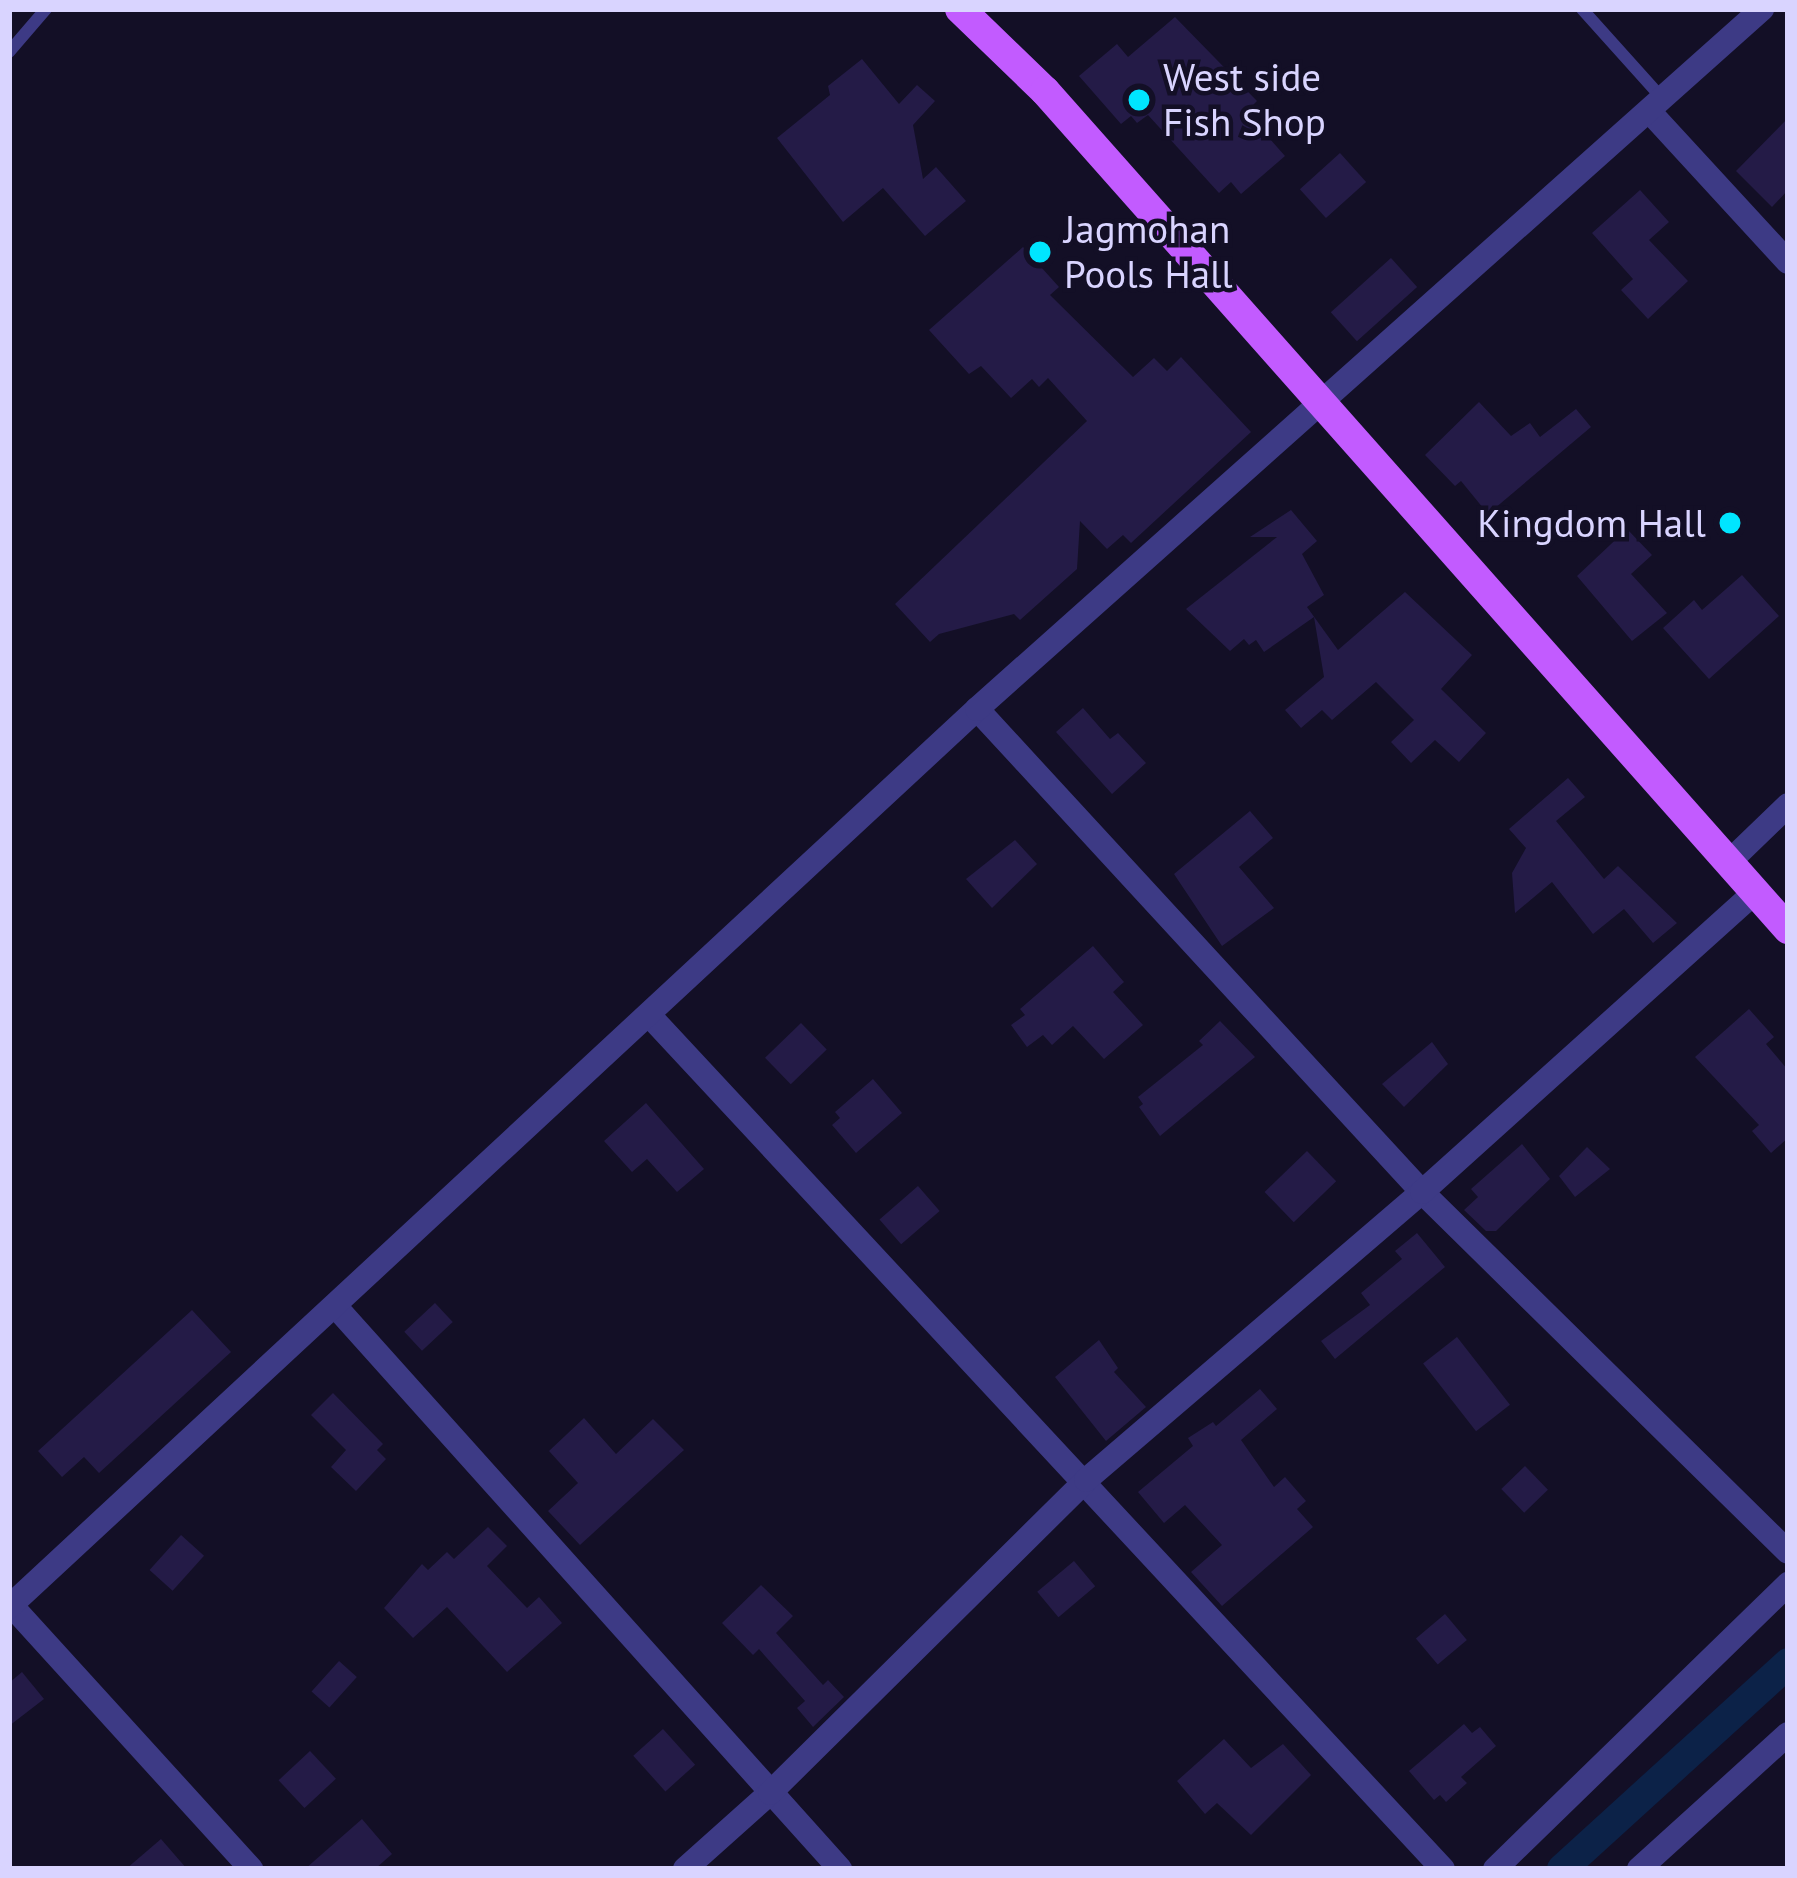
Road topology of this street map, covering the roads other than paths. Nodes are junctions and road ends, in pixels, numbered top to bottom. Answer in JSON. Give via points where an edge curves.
{"nodes":[{"id":1,"x":46,"y":9,"type":"edge"},
{"id":2,"x":960,"y":9,"type":"edge"},
{"id":3,"x":1582,"y":9,"type":"edge"},
{"id":4,"x":1762,"y":9,"type":"edge"},
{"id":5,"x":9,"y":52,"type":"edge"},
{"id":6,"x":1656,"y":105,"type":"junction"},
{"id":7,"x":1788,"y":262,"type":"edge"},
{"id":8,"x":1323,"y":405,"type":"junction"},
{"id":9,"x":977,"y":710,"type":"junction"},
{"id":10,"x":1788,"y":805,"type":"edge"},
{"id":11,"x":1728,"y":862,"type":"junction"},
{"id":12,"x":1755,"y":892,"type":"junction"},
{"id":13,"x":1788,"y":928,"type":"edge"},
{"id":14,"x":649,"y":1015,"type":"junction"},
{"id":15,"x":1422,"y":1192,"type":"junction"},
{"id":16,"x":336,"y":1307,"type":"junction"},
{"id":17,"x":1086,"y":1480,"type":"junction"},
{"id":18,"x":1788,"y":1552,"type":"edge"},
{"id":19,"x":1788,"y":1584,"type":"edge"},
{"id":20,"x":10,"y":1606,"type":"edge"},
{"id":21,"x":1788,"y":1734,"type":"edge"},
{"id":22,"x":770,"y":1793,"type":"junction"},
{"id":23,"x":250,"y":1869,"type":"edge"},
{"id":24,"x":685,"y":1869,"type":"edge"},
{"id":25,"x":840,"y":1869,"type":"edge"},
{"id":26,"x":1443,"y":1869,"type":"edge"},
{"id":27,"x":1495,"y":1869,"type":"edge"},
{"id":28,"x":1639,"y":1869,"type":"edge"}],
"edges":[{"from":1,"to":5,"type":"lane"},
{"from":2,"to":8,"type":"main road","via":[[1045,91]]},
{"from":3,"to":6,"type":"lane"},
{"from":4,"to":6,"type":"street"},
{"from":6,"to":7,"type":"street"},
{"from":6,"to":8,"type":"street"},
{"from":8,"to":9,"type":"street"},
{"from":8,"to":11,"type":"main road"},
{"from":9,"to":14,"type":"street"},
{"from":9,"to":15,"type":"street"},
{"from":10,"to":11,"type":"street"},
{"from":11,"to":12,"type":"main road"},
{"from":12,"to":13,"type":"main road"},
{"from":12,"to":15,"type":"street"},
{"from":14,"to":16,"type":"street"},
{"from":14,"to":17,"type":"street"},
{"from":15,"to":17,"type":"street"},
{"from":15,"to":18,"type":"street"},
{"from":16,"to":20,"type":"street"},
{"from":16,"to":22,"type":"street"},
{"from":17,"to":22,"type":"street"},
{"from":17,"to":26,"type":"street"},
{"from":19,"to":27,"type":"street"},
{"from":20,"to":23,"type":"street"},
{"from":21,"to":28,"type":"street"},
{"from":22,"to":24,"type":"street"},
{"from":22,"to":25,"type":"street"}]}
